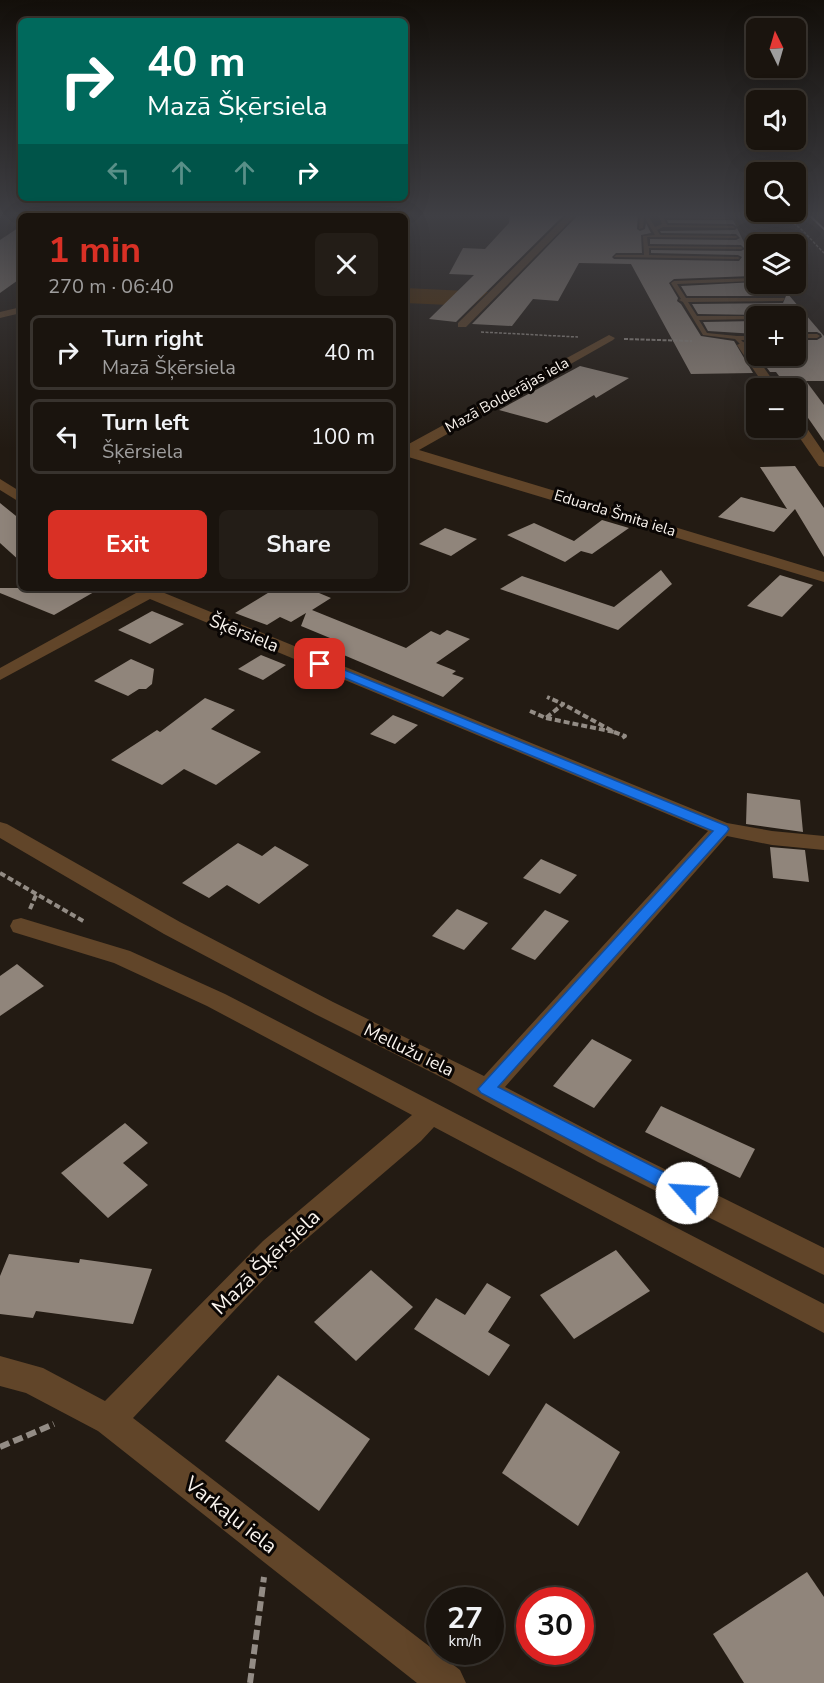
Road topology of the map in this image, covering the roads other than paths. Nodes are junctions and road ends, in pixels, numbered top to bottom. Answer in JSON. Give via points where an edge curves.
{"nodes":[{"id":1,"x":494,"y":293,"type":"edge"},
{"id":2,"x":678,"y":293,"type":"edge"},
{"id":3,"x":783,"y":299,"type":"dead end"},
{"id":4,"x":682,"y":300,"type":"junction"},
{"id":5,"x":18,"y":311,"type":"edge"},
{"id":6,"x":2,"y":315,"type":"edge"},
{"id":7,"x":746,"y":317,"type":"edge"},
{"id":8,"x":694,"y":318,"type":"junction"},
{"id":9,"x":18,"y":321,"type":"edge"},
{"id":10,"x":462,"y":325,"type":"dead end"},
{"id":11,"x":806,"y":336,"type":"edge"},
{"id":12,"x":817,"y":336,"type":"dead end"},
{"id":13,"x":609,"y":338,"type":"dead end"},
{"id":14,"x":746,"y":340,"type":"edge"},
{"id":15,"x":740,"y":342,"type":"junction"},
{"id":16,"x":765,"y":378,"type":"edge"},
{"id":17,"x":806,"y":437,"type":"edge"},
{"id":18,"x":408,"y":449,"type":"edge"},
{"id":19,"x":408,"y":451,"type":"edge"},
{"id":20,"x":824,"y":463,"type":"edge"},
{"id":21,"x":0,"y":483,"type":"edge"},
{"id":22,"x":18,"y":498,"type":"edge"},
{"id":23,"x":824,"y":577,"type":"edge"},
{"id":24,"x":146,"y":591,"type":"edge"},
{"id":25,"x":150,"y":591,"type":"edge"},
{"id":26,"x":0,"y":675,"type":"edge"},
{"id":27,"x":0,"y":829,"type":"edge"},
{"id":28,"x":722,"y":829,"type":"junction"},
{"id":29,"x":824,"y":843,"type":"edge"},
{"id":30,"x":21,"y":926,"type":"dead end"},
{"id":31,"x":487,"y":1089,"type":"junction"},
{"id":32,"x":430,"y":1113,"type":"junction"},
{"id":33,"x":824,"y":1262,"type":"edge"},
{"id":34,"x":824,"y":1319,"type":"edge"},
{"id":35,"x":0,"y":1371,"type":"edge"},
{"id":36,"x":97,"y":1414,"type":"junction"},
{"id":37,"x":447,"y":1683,"type":"edge"}],
"edges":[{"from":1,"to":10,"type":"street"},
{"from":2,"to":4,"type":"lane"},
{"from":3,"to":4,"type":"lane"},
{"from":4,"to":8,"type":"lane"},
{"from":5,"to":6,"type":"street"},
{"from":6,"to":9,"type":"street"},
{"from":7,"to":8,"type":"lane"},
{"from":8,"to":15,"type":"lane","via":[[705,334]]},
{"from":11,"to":12,"type":"lane"},
{"from":13,"to":18,"type":"street","name":"Mazā Bolderājas iela"},
{"from":14,"to":15,"type":"lane"},
{"from":15,"to":16,"type":"street"},
{"from":17,"to":20,"type":"street"},
{"from":19,"to":23,"type":"street","name":"Eduarda Šmita iela"},
{"from":21,"to":22,"type":"street"},
{"from":24,"to":26,"type":"street"},
{"from":25,"to":28,"type":"street","name":"Šķērsiela"},
{"from":27,"to":31,"type":"street","name":"Mellužu iela","via":[[182,933]]},
{"from":28,"to":29,"type":"street","name":"Šķērsiela"},
{"from":28,"to":31,"type":"street"},
{"from":30,"to":32,"type":"street","via":[[122,957],[216,1000]]},
{"from":31,"to":33,"type":"street","name":"Mellužu iela"},
{"from":32,"to":34,"type":"street"},
{"from":32,"to":36,"type":"street","name":"Mazā Šķērsiela","via":[[412,1133],[273,1250]]},
{"from":35,"to":36,"type":"street","name":"Varkaļu iela","via":[[32,1379]]},
{"from":36,"to":37,"type":"street","name":"Varkaļu iela"}]}
